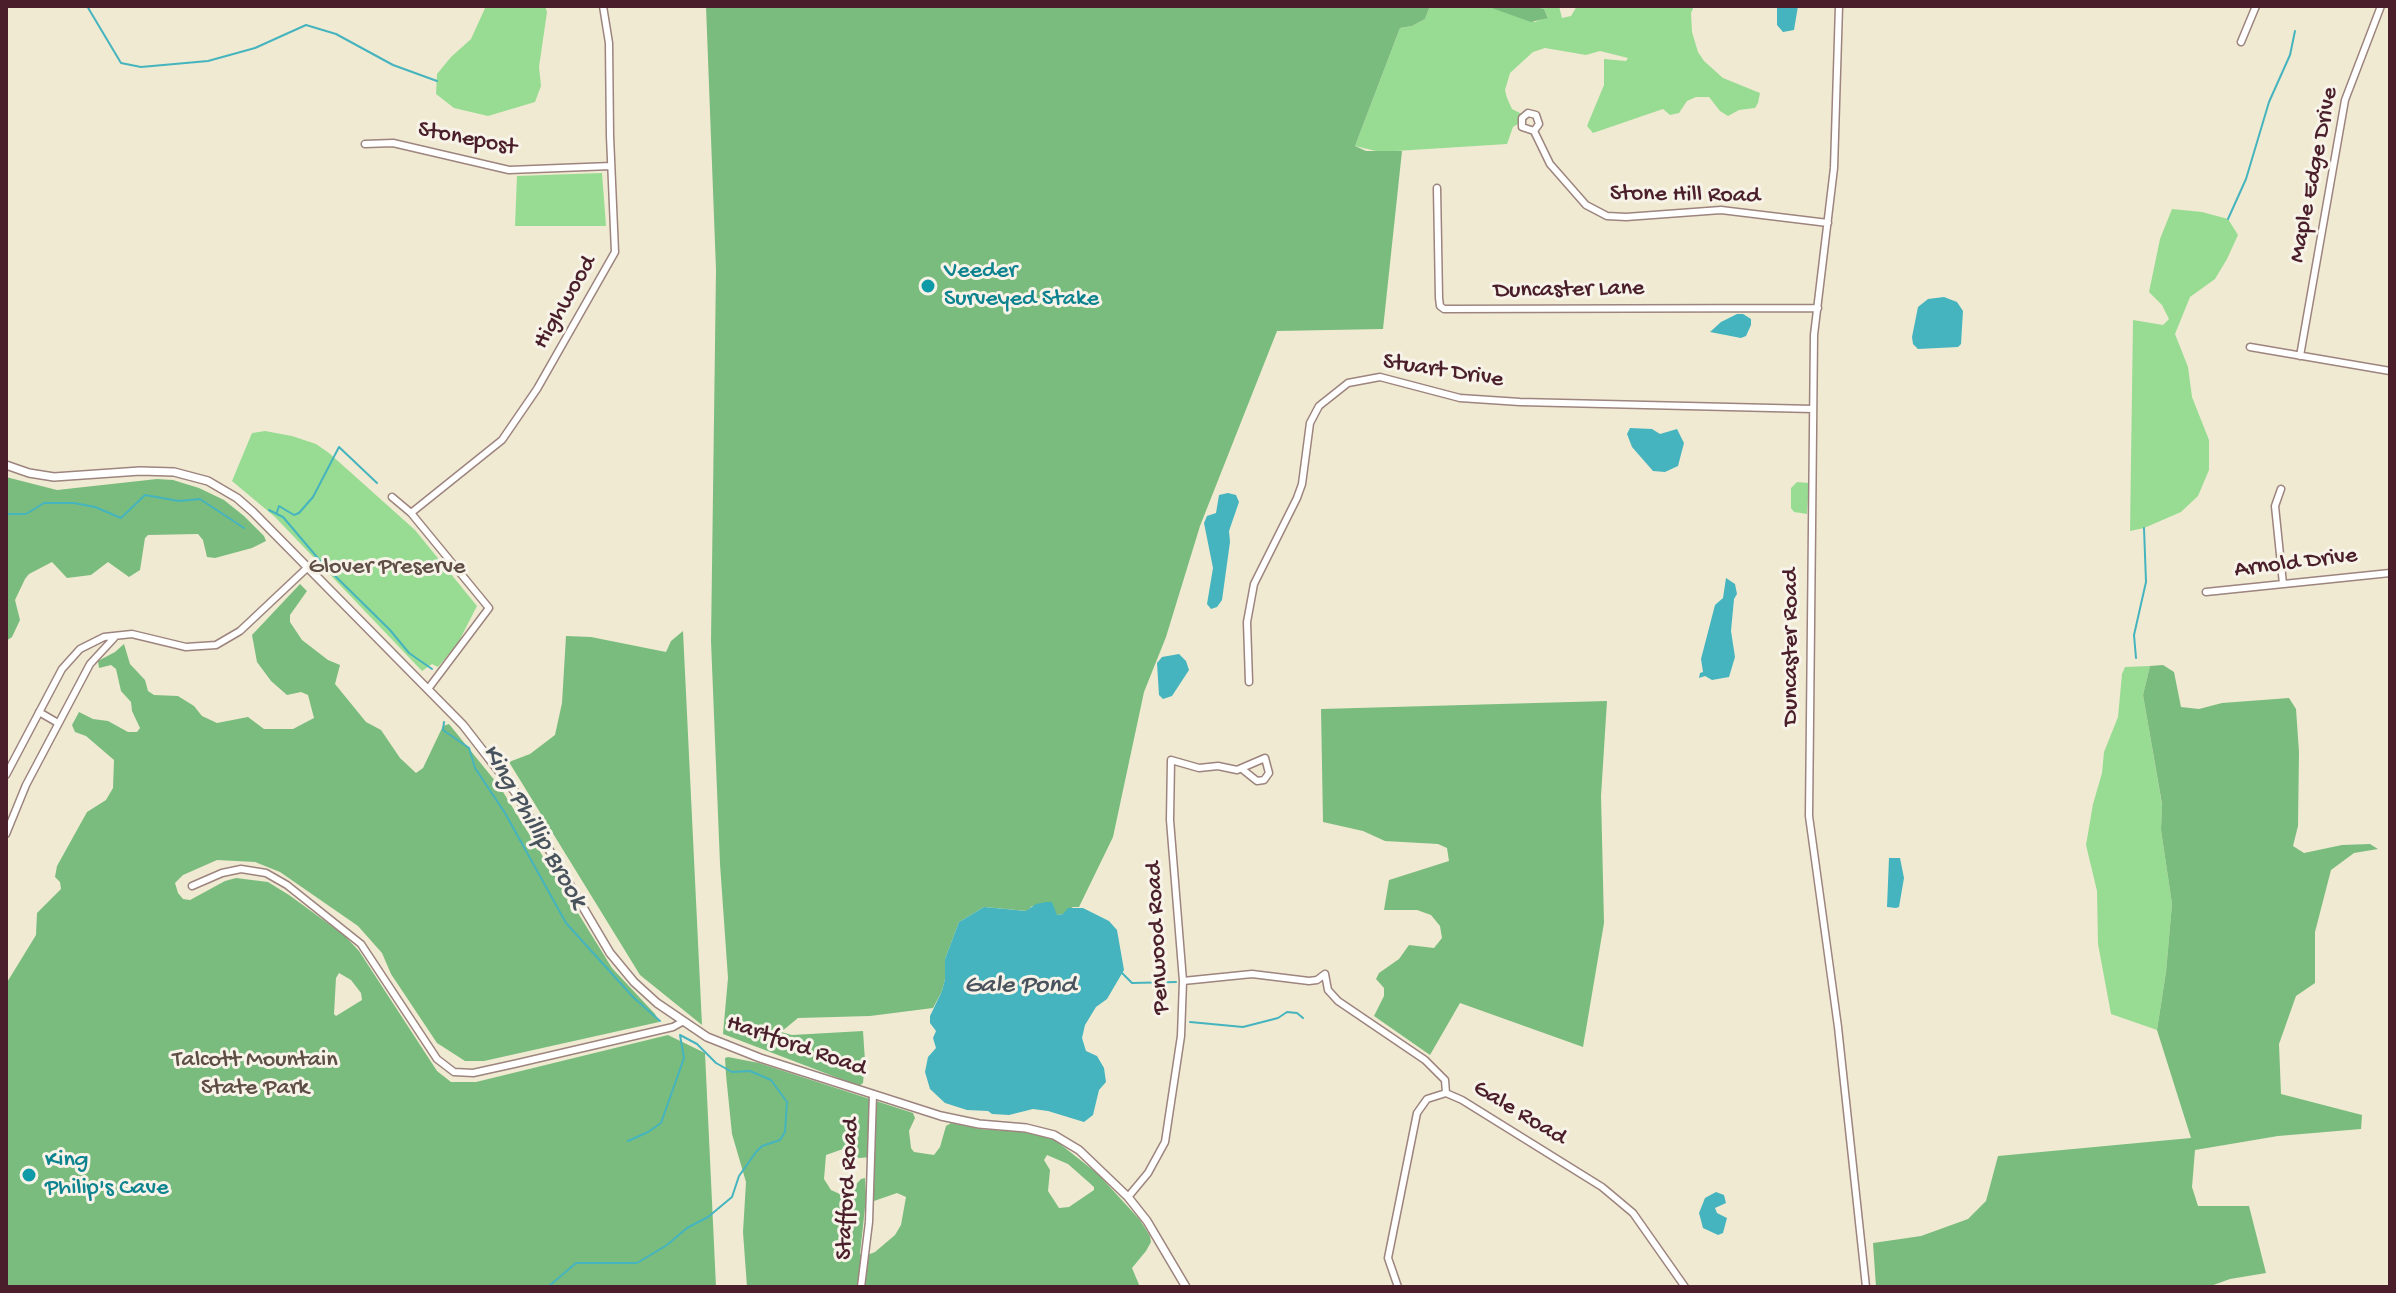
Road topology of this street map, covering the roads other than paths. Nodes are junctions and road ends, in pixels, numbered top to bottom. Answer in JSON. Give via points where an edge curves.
{"nodes":[{"id":1,"x":603,"y":6,"type":"edge"},
{"id":2,"x":1839,"y":6,"type":"edge"},
{"id":3,"x":2256,"y":6,"type":"edge"},
{"id":4,"x":2381,"y":6,"type":"edge"},
{"id":5,"x":2241,"y":42,"type":"dead end"},
{"id":6,"x":1534,"y":131,"type":"dead end"},
{"id":7,"x":365,"y":144,"type":"dead end"},
{"id":8,"x":611,"y":166,"type":"junction"},
{"id":9,"x":1437,"y":188,"type":"dead end"},
{"id":10,"x":1828,"y":223,"type":"junction"},
{"id":11,"x":1818,"y":308,"type":"junction"},
{"id":12,"x":2250,"y":347,"type":"dead end"},
{"id":13,"x":2300,"y":356,"type":"junction"},
{"id":14,"x":2390,"y":371,"type":"edge"},
{"id":15,"x":1813,"y":409,"type":"junction"},
{"id":16,"x":6,"y":465,"type":"edge"},
{"id":17,"x":2281,"y":489,"type":"dead end"},
{"id":18,"x":392,"y":497,"type":"dead end"},
{"id":19,"x":411,"y":513,"type":"junction"},
{"id":20,"x":308,"y":567,"type":"junction"},
{"id":21,"x":2390,"y":573,"type":"edge"},
{"id":22,"x":2283,"y":584,"type":"junction"},
{"id":23,"x":2206,"y":592,"type":"dead end"},
{"id":24,"x":115,"y":637,"type":"junction"},
{"id":25,"x":1249,"y":682,"type":"dead end"},
{"id":26,"x":428,"y":689,"type":"junction"},
{"id":27,"x":39,"y":712,"type":"junction"},
{"id":28,"x":58,"y":723,"type":"junction"},
{"id":29,"x":1242,"y":769,"type":"junction"},
{"id":30,"x":6,"y":775,"type":"edge"},
{"id":31,"x":6,"y":834,"type":"edge"},
{"id":32,"x":192,"y":886,"type":"dead end"},
{"id":33,"x":1183,"y":981,"type":"junction"},
{"id":34,"x":682,"y":1022,"type":"junction"},
{"id":35,"x":1446,"y":1093,"type":"junction"},
{"id":36,"x":873,"y":1094,"type":"junction"},
{"id":37,"x":1128,"y":1197,"type":"junction"},
{"id":38,"x":861,"y":1287,"type":"edge"},
{"id":39,"x":1186,"y":1287,"type":"edge"},
{"id":40,"x":1398,"y":1287,"type":"edge"},
{"id":41,"x":1685,"y":1287,"type":"edge"},
{"id":42,"x":1866,"y":1287,"type":"edge"}],
"edges":[{"from":1,"to":8,"type":"street","name":"Highwood","via":[[610,65]]},
{"from":2,"to":10,"type":"street","name":"Duncaster Road"},
{"from":3,"to":5,"type":"street"},
{"from":4,"to":13,"type":"street","name":"Maple Edge Drive","via":[[2345,100]]},
{"from":6,"to":10,"type":"street","name":"Stone Hill Road","via":[[1545,155],[1577,195],[1607,216],[1721,210]]},
{"from":7,"to":8,"type":"street","name":"Stonepost","via":[[393,143],[509,170]]},
{"from":8,"to":19,"type":"street","name":"Highwood","via":[[615,252],[550,366],[502,440]]},
{"from":9,"to":11,"type":"street","name":"Duncaster Lane","via":[[1442,308]]},
{"from":10,"to":11,"type":"street","name":"Duncaster Road"},
{"from":11,"to":15,"type":"street","name":"Duncaster Road"},
{"from":12,"to":13,"type":"street"},
{"from":13,"to":14,"type":"street"},
{"from":15,"to":25,"type":"street","name":"Stuart Drive","via":[[1520,402],[1460,398],[1380,377],[1348,383],[1319,406],[1310,423],[1302,484],[1254,584],[1247,622]]},
{"from":15,"to":42,"type":"street","name":"Duncaster Road","via":[[1810,832]]},
{"from":16,"to":20,"type":"main road","name":"Hartford Road","via":[[54,477],[159,471],[208,481],[253,512]]},
{"from":17,"to":22,"type":"street","via":[[2275,506]]},
{"from":18,"to":19,"type":"street"},
{"from":19,"to":26,"type":"street","via":[[489,608]]},
{"from":20,"to":24,"type":"street","via":[[240,631],[216,645],[186,647],[144,635]]},
{"from":20,"to":26,"type":"main road","name":"Hartford Road"},
{"from":21,"to":22,"type":"street","name":"Arnold Drive"},
{"from":22,"to":23,"type":"street","name":"Arnold Drive"},
{"from":24,"to":27,"type":"street","via":[[93,641],[73,654]]},
{"from":24,"to":28,"type":"street","via":[[90,664]]},
{"from":26,"to":34,"type":"main road","name":"Hartford Road","via":[[515,792],[616,960],[645,993]]},
{"from":27,"to":28,"type":"street"},
{"from":27,"to":30,"type":"street"},
{"from":28,"to":31,"type":"street"},
{"from":29,"to":29,"type":"street","via":[[1265,758],[1269,773],[1257,781]]},
{"from":29,"to":33,"type":"street","name":"Penwood Road","via":[[1199,768],[1171,760],[1170,820]]},
{"from":32,"to":34,"type":"street","via":[[241,869],[266,873],[287,885],[361,944],[437,1059],[454,1072],[473,1073]]},
{"from":33,"to":35,"type":"street","via":[[1252,974],[1309,981],[1325,974],[1328,990],[1338,1001],[1425,1060],[1445,1080]]},
{"from":33,"to":37,"type":"street","name":"Penwood Road","via":[[1181,1036],[1165,1142]]},
{"from":34,"to":36,"type":"main road","name":"Hartford Road","via":[[733,1049]]},
{"from":35,"to":40,"type":"street","name":"Gale Road","via":[[1427,1099],[1417,1113],[1388,1258]]},
{"from":35,"to":41,"type":"street","name":"Gale Road","via":[[1595,1181],[1633,1213]]},
{"from":36,"to":37,"type":"main road","name":"Hartford Road","via":[[962,1121],[1054,1135],[1079,1150]]},
{"from":36,"to":38,"type":"street","name":"Stafford Road"},
{"from":37,"to":39,"type":"main road","name":"Hartford Road"}]}
